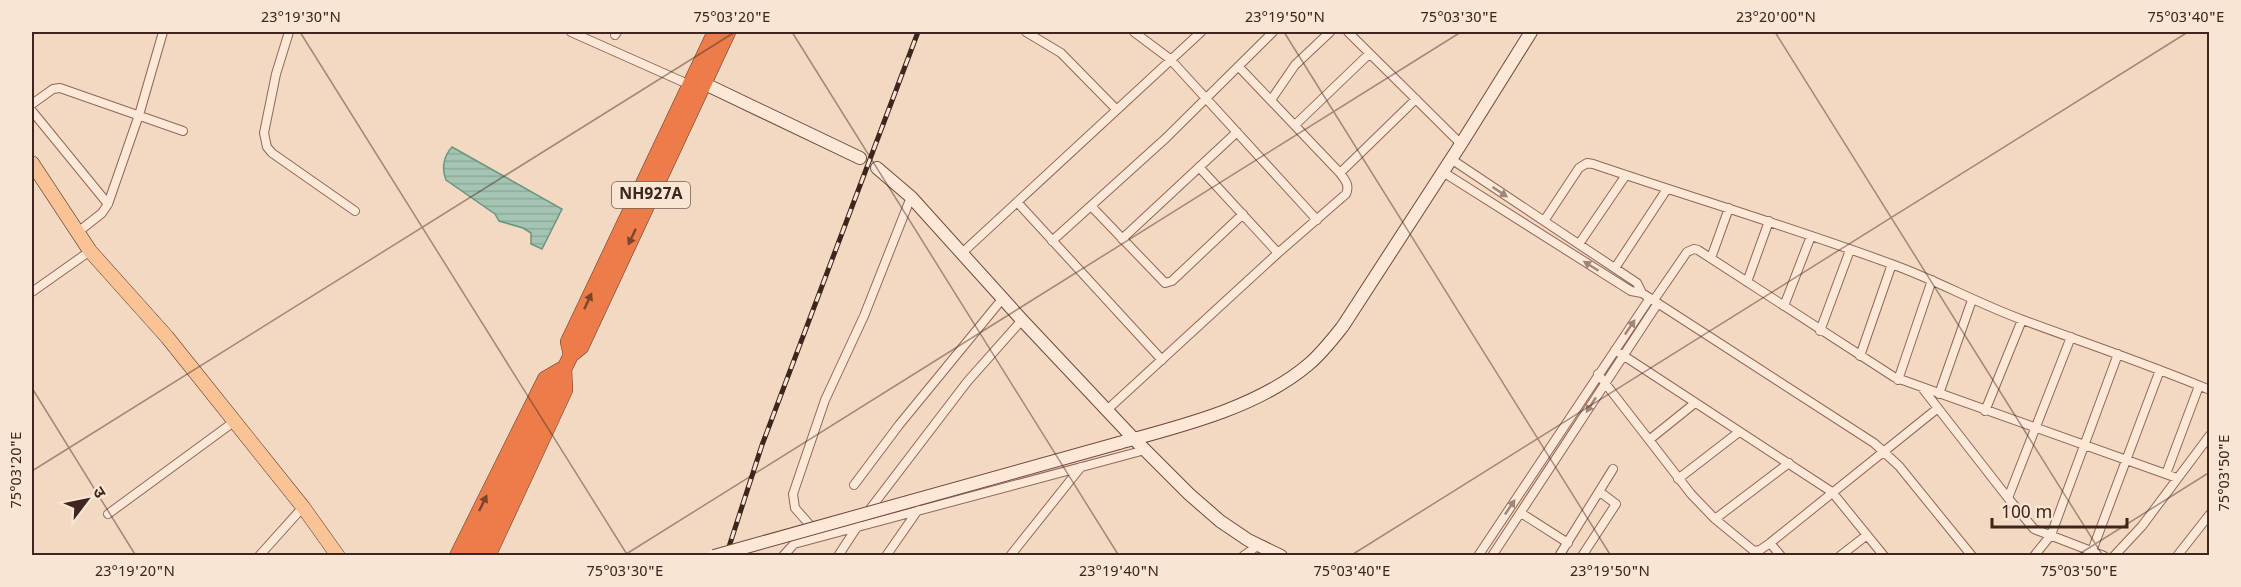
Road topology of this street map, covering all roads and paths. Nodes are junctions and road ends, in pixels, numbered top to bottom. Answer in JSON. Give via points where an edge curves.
{"nodes":[{"id":1,"x":163,"y":32,"type":"edge"},
{"id":2,"x":289,"y":32,"type":"edge"},
{"id":3,"x":571,"y":32,"type":"edge"},
{"id":4,"x":716,"y":32,"type":"edge"},
{"id":5,"x":728,"y":32,"type":"edge"},
{"id":6,"x":1026,"y":32,"type":"edge"},
{"id":7,"x":1134,"y":32,"type":"edge"},
{"id":8,"x":1201,"y":32,"type":"edge"},
{"id":9,"x":1273,"y":32,"type":"edge"},
{"id":10,"x":1330,"y":32,"type":"edge"},
{"id":11,"x":1348,"y":32,"type":"edge"},
{"id":12,"x":1531,"y":32,"type":"edge"},
{"id":13,"x":1369,"y":54,"type":"junction"},
{"id":14,"x":1170,"y":58,"type":"junction"},
{"id":15,"x":1239,"y":67,"type":"junction"},
{"id":16,"x":697,"y":84,"type":"junction"},
{"id":17,"x":1207,"y":98,"type":"junction"},
{"id":18,"x":1416,"y":99,"type":"junction"},
{"id":19,"x":1271,"y":100,"type":"junction"},
{"id":20,"x":32,"y":104,"type":"edge"},
{"id":21,"x":1116,"y":109,"type":"junction"},
{"id":22,"x":32,"y":111,"type":"edge"},
{"id":23,"x":139,"y":115,"type":"junction"},
{"id":24,"x":1295,"y":125,"type":"junction"},
{"id":25,"x":183,"y":131,"type":"dead end"},
{"id":26,"x":1238,"y":132,"type":"junction"},
{"id":27,"x":1461,"y":144,"type":"junction"},
{"id":28,"x":860,"y":158,"type":"dead end"},
{"id":29,"x":1451,"y":159,"type":"junction"},
{"id":30,"x":32,"y":163,"type":"edge"},
{"id":31,"x":1199,"y":167,"type":"junction"},
{"id":32,"x":877,"y":168,"type":"dead end"},
{"id":33,"x":1443,"y":171,"type":"junction"},
{"id":34,"x":1340,"y":173,"type":"junction"},
{"id":35,"x":1626,"y":175,"type":"junction"},
{"id":36,"x":1667,"y":189,"type":"junction"},
{"id":37,"x":911,"y":197,"type":"junction"},
{"id":38,"x":1017,"y":202,"type":"junction"},
{"id":39,"x":108,"y":204,"type":"junction"},
{"id":40,"x":1091,"y":206,"type":"junction"},
{"id":41,"x":1729,"y":208,"type":"junction"},
{"id":42,"x":355,"y":211,"type":"dead end"},
{"id":43,"x":1243,"y":214,"type":"junction"},
{"id":44,"x":1317,"y":220,"type":"junction"},
{"id":45,"x":1544,"y":221,"type":"junction"},
{"id":46,"x":1769,"y":221,"type":"junction"},
{"id":47,"x":78,"y":232,"type":"junction"},
{"id":48,"x":1811,"y":236,"type":"junction"},
{"id":49,"x":1122,"y":238,"type":"junction"},
{"id":50,"x":1052,"y":241,"type":"junction"},
{"id":51,"x":1579,"y":244,"type":"junction"},
{"id":52,"x":1850,"y":250,"type":"junction"},
{"id":53,"x":90,"y":251,"type":"junction"},
{"id":54,"x":962,"y":253,"type":"junction"},
{"id":55,"x":1278,"y":253,"type":"junction"},
{"id":56,"x":1711,"y":258,"type":"junction"},
{"id":57,"x":1892,"y":264,"type":"junction"},
{"id":58,"x":1615,"y":268,"type":"junction"},
{"id":59,"x":1932,"y":280,"type":"junction"},
{"id":60,"x":1747,"y":282,"type":"junction"},
{"id":61,"x":32,"y":292,"type":"edge"},
{"id":62,"x":1003,"y":298,"type":"junction"},
{"id":63,"x":1651,"y":299,"type":"junction"},
{"id":64,"x":1972,"y":300,"type":"junction"},
{"id":65,"x":1784,"y":306,"type":"junction"},
{"id":66,"x":1022,"y":320,"type":"junction"},
{"id":67,"x":2022,"y":320,"type":"junction"},
{"id":68,"x":1820,"y":331,"type":"junction"},
{"id":69,"x":2071,"y":337,"type":"junction"},
{"id":70,"x":1615,"y":350,"type":"junction"},
{"id":71,"x":2118,"y":354,"type":"junction"},
{"id":72,"x":1624,"y":355,"type":"junction"},
{"id":73,"x":1860,"y":356,"type":"junction"},
{"id":74,"x":1162,"y":360,"type":"junction"},
{"id":75,"x":564,"y":368,"type":"junction"},
{"id":76,"x":2160,"y":370,"type":"junction"},
{"id":77,"x":1598,"y":374,"type":"junction"},
{"id":78,"x":1898,"y":380,"type":"junction"},
{"id":79,"x":1605,"y":384,"type":"junction"},
{"id":80,"x":2199,"y":386,"type":"junction"},
{"id":81,"x":1923,"y":388,"type":"junction"},
{"id":82,"x":2210,"y":390,"type":"edge"},
{"id":83,"x":1939,"y":394,"type":"junction"},
{"id":84,"x":1695,"y":403,"type":"junction"},
{"id":85,"x":1938,"y":408,"type":"junction"},
{"id":86,"x":1108,"y":409,"type":"junction"},
{"id":87,"x":1985,"y":411,"type":"junction"},
{"id":88,"x":235,"y":422,"type":"junction"},
{"id":89,"x":2035,"y":428,"type":"junction"},
{"id":90,"x":1739,"y":432,"type":"junction"},
{"id":91,"x":2210,"y":435,"type":"edge"},
{"id":92,"x":1134,"y":439,"type":"junction"},
{"id":93,"x":1649,"y":440,"type":"junction"},
{"id":94,"x":2083,"y":445,"type":"junction"},
{"id":95,"x":1145,"y":450,"type":"junction"},
{"id":96,"x":1884,"y":450,"type":"junction"},
{"id":97,"x":2126,"y":460,"type":"junction"},
{"id":98,"x":1788,"y":464,"type":"junction"},
{"id":99,"x":1082,"y":467,"type":"junction"},
{"id":100,"x":1613,"y":469,"type":"dead end"},
{"id":101,"x":2166,"y":474,"type":"junction"},
{"id":102,"x":2177,"y":478,"type":"junction"},
{"id":103,"x":1678,"y":479,"type":"junction"},
{"id":104,"x":854,"y":485,"type":"dead end"},
{"id":105,"x":1600,"y":492,"type":"junction"},
{"id":106,"x":1832,"y":492,"type":"junction"},
{"id":107,"x":2008,"y":498,"type":"junction"},
{"id":108,"x":303,"y":507,"type":"junction"},
{"id":109,"x":918,"y":510,"type":"junction"},
{"id":110,"x":1521,"y":513,"type":"junction"},
{"id":111,"x":108,"y":514,"type":"dead end"},
{"id":112,"x":2210,"y":514,"type":"edge"},
{"id":113,"x":1715,"y":519,"type":"junction"},
{"id":114,"x":858,"y":525,"type":"junction"},
{"id":115,"x":1867,"y":535,"type":"junction"},
{"id":116,"x":2051,"y":535,"type":"junction"},
{"id":117,"x":820,"y":536,"type":"junction"},
{"id":118,"x":1568,"y":543,"type":"junction"},
{"id":119,"x":1770,"y":543,"type":"junction"},
{"id":120,"x":1259,"y":545,"type":"junction"},
{"id":121,"x":2091,"y":551,"type":"junction"},
{"id":122,"x":259,"y":555,"type":"edge"},
{"id":123,"x":338,"y":555,"type":"edge"},
{"id":124,"x":457,"y":555,"type":"edge"},
{"id":125,"x":472,"y":555,"type":"edge"},
{"id":126,"x":488,"y":555,"type":"edge"},
{"id":127,"x":714,"y":555,"type":"edge"},
{"id":128,"x":783,"y":555,"type":"edge"},
{"id":129,"x":838,"y":555,"type":"edge"},
{"id":130,"x":886,"y":555,"type":"edge"},
{"id":131,"x":1010,"y":555,"type":"edge"},
{"id":132,"x":1243,"y":555,"type":"edge"},
{"id":133,"x":1281,"y":555,"type":"edge"},
{"id":134,"x":1478,"y":555,"type":"edge"},
{"id":135,"x":1492,"y":555,"type":"edge"},
{"id":136,"x":1559,"y":555,"type":"edge"},
{"id":137,"x":1582,"y":555,"type":"edge"},
{"id":138,"x":1781,"y":555,"type":"edge"},
{"id":139,"x":1840,"y":555,"type":"edge"},
{"id":140,"x":1884,"y":555,"type":"edge"},
{"id":141,"x":1972,"y":555,"type":"edge"},
{"id":142,"x":2034,"y":555,"type":"edge"},
{"id":143,"x":2104,"y":555,"type":"edge"},
{"id":144,"x":2114,"y":555,"type":"edge"},
{"id":145,"x":2177,"y":555,"type":"edge"}],
"edges":[{"from":1,"to":23,"type":"street"},
{"from":2,"to":42,"type":"street","via":[[264,133],[267,147]]},
{"from":3,"to":16,"type":"street"},
{"from":4,"to":16,"type":"highway","number":"NH927A"},
{"from":5,"to":16,"type":"highway","number":"NH927A"},
{"from":6,"to":21,"type":"street","via":[[1061,53]]},
{"from":7,"to":14,"type":"street"},
{"from":8,"to":14,"type":"street"},
{"from":9,"to":15,"type":"street"},
{"from":10,"to":19,"type":"street","via":[[1295,65]]},
{"from":11,"to":13,"type":"street"},
{"from":12,"to":27,"type":"main road"},
{"from":13,"to":18,"type":"street"},
{"from":13,"to":24,"type":"street"},
{"from":14,"to":17,"type":"street"},
{"from":14,"to":21,"type":"street"},
{"from":15,"to":17,"type":"street"},
{"from":15,"to":19,"type":"street"},
{"from":16,"to":28,"type":"main road"},
{"from":16,"to":75,"type":"highway","number":"NH927A","via":[[568,342]]},
{"from":17,"to":26,"type":"street"},
{"from":17,"to":40,"type":"street"},
{"from":18,"to":27,"type":"street"},
{"from":18,"to":34,"type":"street"},
{"from":19,"to":24,"type":"street"},
{"from":20,"to":23,"type":"street","via":[[60,88]]},
{"from":21,"to":38,"type":"street"},
{"from":22,"to":39,"type":"street"},
{"from":23,"to":25,"type":"street"},
{"from":23,"to":39,"type":"street"},
{"from":24,"to":34,"type":"street"},
{"from":26,"to":31,"type":"street"},
{"from":26,"to":44,"type":"street"},
{"from":27,"to":29,"type":"main road"},
{"from":29,"to":33,"type":"main road"},
{"from":29,"to":45,"type":"street","one_way":true},
{"from":30,"to":47,"type":"main road"},
{"from":31,"to":43,"type":"street"},
{"from":31,"to":49,"type":"street"},
{"from":32,"to":37,"type":"main road"},
{"from":63,"to":33,"type":"street","one_way":true,"via":[[1631,291]]},
{"from":33,"to":92,"type":"main road","via":[[1342,326],[1309,364],[1242,404]]},
{"from":34,"to":44,"type":"street","via":[[1348,186],[1346,194]]},
{"from":35,"to":36,"type":"street"},
{"from":35,"to":45,"type":"street","via":[[1593,164],[1583,165]]},
{"from":35,"to":51,"type":"street"},
{"from":36,"to":41,"type":"street"},
{"from":36,"to":58,"type":"street"},
{"from":37,"to":54,"type":"main road"},
{"from":37,"to":117,"type":"street","via":[[864,316],[825,400],[793,494],[795,508]]},
{"from":38,"to":50,"type":"street"},
{"from":38,"to":54,"type":"street"},
{"from":39,"to":47,"type":"street"},
{"from":40,"to":49,"type":"street"},
{"from":40,"to":50,"type":"street"},
{"from":41,"to":46,"type":"street"},
{"from":41,"to":56,"type":"street"},
{"from":43,"to":49,"type":"street","via":[[1169,283],[1162,281]]},
{"from":43,"to":55,"type":"street"},
{"from":44,"to":55,"type":"street"},
{"from":45,"to":51,"type":"street"},
{"from":46,"to":48,"type":"street"},
{"from":46,"to":60,"type":"street"},
{"from":47,"to":53,"type":"main road"},
{"from":48,"to":52,"type":"street"},
{"from":48,"to":65,"type":"street"},
{"from":50,"to":74,"type":"street"},
{"from":51,"to":58,"type":"street"},
{"from":52,"to":57,"type":"street"},
{"from":52,"to":68,"type":"street"},
{"from":53,"to":61,"type":"street"},
{"from":53,"to":88,"type":"main road"},
{"from":54,"to":62,"type":"main road"},
{"from":55,"to":74,"type":"street"},
{"from":56,"to":60,"type":"street"},
{"from":56,"to":63,"type":"street","via":[[1694,249],[1687,252]]},
{"from":57,"to":59,"type":"street"},
{"from":57,"to":73,"type":"street"},
{"from":58,"to":63,"type":"street"},
{"from":59,"to":64,"type":"street"},
{"from":59,"to":78,"type":"street"},
{"from":60,"to":65,"type":"street"},
{"from":62,"to":66,"type":"main road"},
{"from":62,"to":104,"type":"street"},
{"from":70,"to":63,"type":"street","one_way":true},
{"from":63,"to":72,"type":"street"},
{"from":63,"to":96,"type":"street"},
{"from":64,"to":67,"type":"street"},
{"from":64,"to":83,"type":"street"},
{"from":65,"to":68,"type":"street"},
{"from":66,"to":86,"type":"main road"},
{"from":66,"to":114,"type":"street","via":[[967,382]]},
{"from":67,"to":69,"type":"street"},
{"from":67,"to":87,"type":"street"},
{"from":68,"to":73,"type":"street"},
{"from":69,"to":71,"type":"street"},
{"from":69,"to":89,"type":"street"},
{"from":70,"to":72,"type":"street"},
{"from":70,"to":77,"type":"street"},
{"from":71,"to":76,"type":"street"},
{"from":71,"to":94,"type":"street"},
{"from":72,"to":79,"type":"street"},
{"from":72,"to":84,"type":"street"},
{"from":73,"to":78,"type":"street"},
{"from":74,"to":86,"type":"street"},
{"from":124,"to":75,"type":"highway","one_way":true,"via":[[545,379]]},
{"from":75,"to":125,"type":"highway","number":"NH927A"},
{"from":75,"to":126,"type":"highway","via":[[565,390]]},
{"from":76,"to":80,"type":"street"},
{"from":76,"to":97,"type":"street"},
{"from":77,"to":79,"type":"street"},
{"from":134,"to":77,"type":"street","one_way":true},
{"from":78,"to":81,"type":"street"},
{"from":79,"to":93,"type":"street"},
{"from":79,"to":110,"type":"street","one_way":true},
{"from":80,"to":82,"type":"street"},
{"from":80,"to":101,"type":"street"},
{"from":81,"to":83,"type":"street"},
{"from":81,"to":85,"type":"street"},
{"from":83,"to":87,"type":"street"},
{"from":84,"to":90,"type":"street"},
{"from":84,"to":93,"type":"street"},
{"from":85,"to":96,"type":"street"},
{"from":85,"to":107,"type":"street"},
{"from":86,"to":92,"type":"main road"},
{"from":87,"to":89,"type":"street"},
{"from":88,"to":108,"type":"main road"},
{"from":88,"to":111,"type":"street"},
{"from":89,"to":94,"type":"street"},
{"from":89,"to":107,"type":"street"},
{"from":90,"to":98,"type":"street"},
{"from":90,"to":103,"type":"street"},
{"from":91,"to":102,"type":"street"},
{"from":92,"to":95,"type":"main road"},
{"from":92,"to":127,"type":"main road","bridge":true},
{"from":93,"to":103,"type":"street"},
{"from":94,"to":97,"type":"street"},
{"from":94,"to":116,"type":"street"},
{"from":95,"to":99,"type":"street"},
{"from":95,"to":120,"type":"main road","via":[[1220,521]]},
{"from":96,"to":106,"type":"street"},
{"from":96,"to":141,"type":"street"},
{"from":97,"to":101,"type":"street"},
{"from":97,"to":121,"type":"street"},
{"from":98,"to":106,"type":"street"},
{"from":98,"to":113,"type":"street"},
{"from":99,"to":109,"type":"street"},
{"from":99,"to":131,"type":"street"},
{"from":100,"to":105,"type":"street"},
{"from":101,"to":102,"type":"street"},
{"from":102,"to":144,"type":"street","via":[[2142,526]]},
{"from":103,"to":113,"type":"street"},
{"from":105,"to":118,"type":"street"},
{"from":105,"to":137,"type":"street","via":[[1616,504]]},
{"from":106,"to":115,"type":"street"},
{"from":106,"to":119,"type":"street"},
{"from":107,"to":116,"type":"street","via":[[2034,529]]},
{"from":108,"to":122,"type":"street"},
{"from":108,"to":123,"type":"main road"},
{"from":109,"to":114,"type":"street"},
{"from":109,"to":130,"type":"street"},
{"from":110,"to":118,"type":"street"},
{"from":110,"to":135,"type":"street"},
{"from":112,"to":145,"type":"street"},
{"from":113,"to":119,"type":"street","via":[[1754,551]]},
{"from":114,"to":117,"type":"street"},
{"from":114,"to":129,"type":"street"},
{"from":115,"to":139,"type":"street"},
{"from":115,"to":140,"type":"street"},
{"from":116,"to":121,"type":"street"},
{"from":116,"to":142,"type":"street"},
{"from":117,"to":128,"type":"street","via":[[794,544]]},
{"from":118,"to":136,"type":"street"},
{"from":119,"to":138,"type":"street"},
{"from":120,"to":132,"type":"street"},
{"from":120,"to":133,"type":"main road"},
{"from":121,"to":143,"type":"street"}]}
